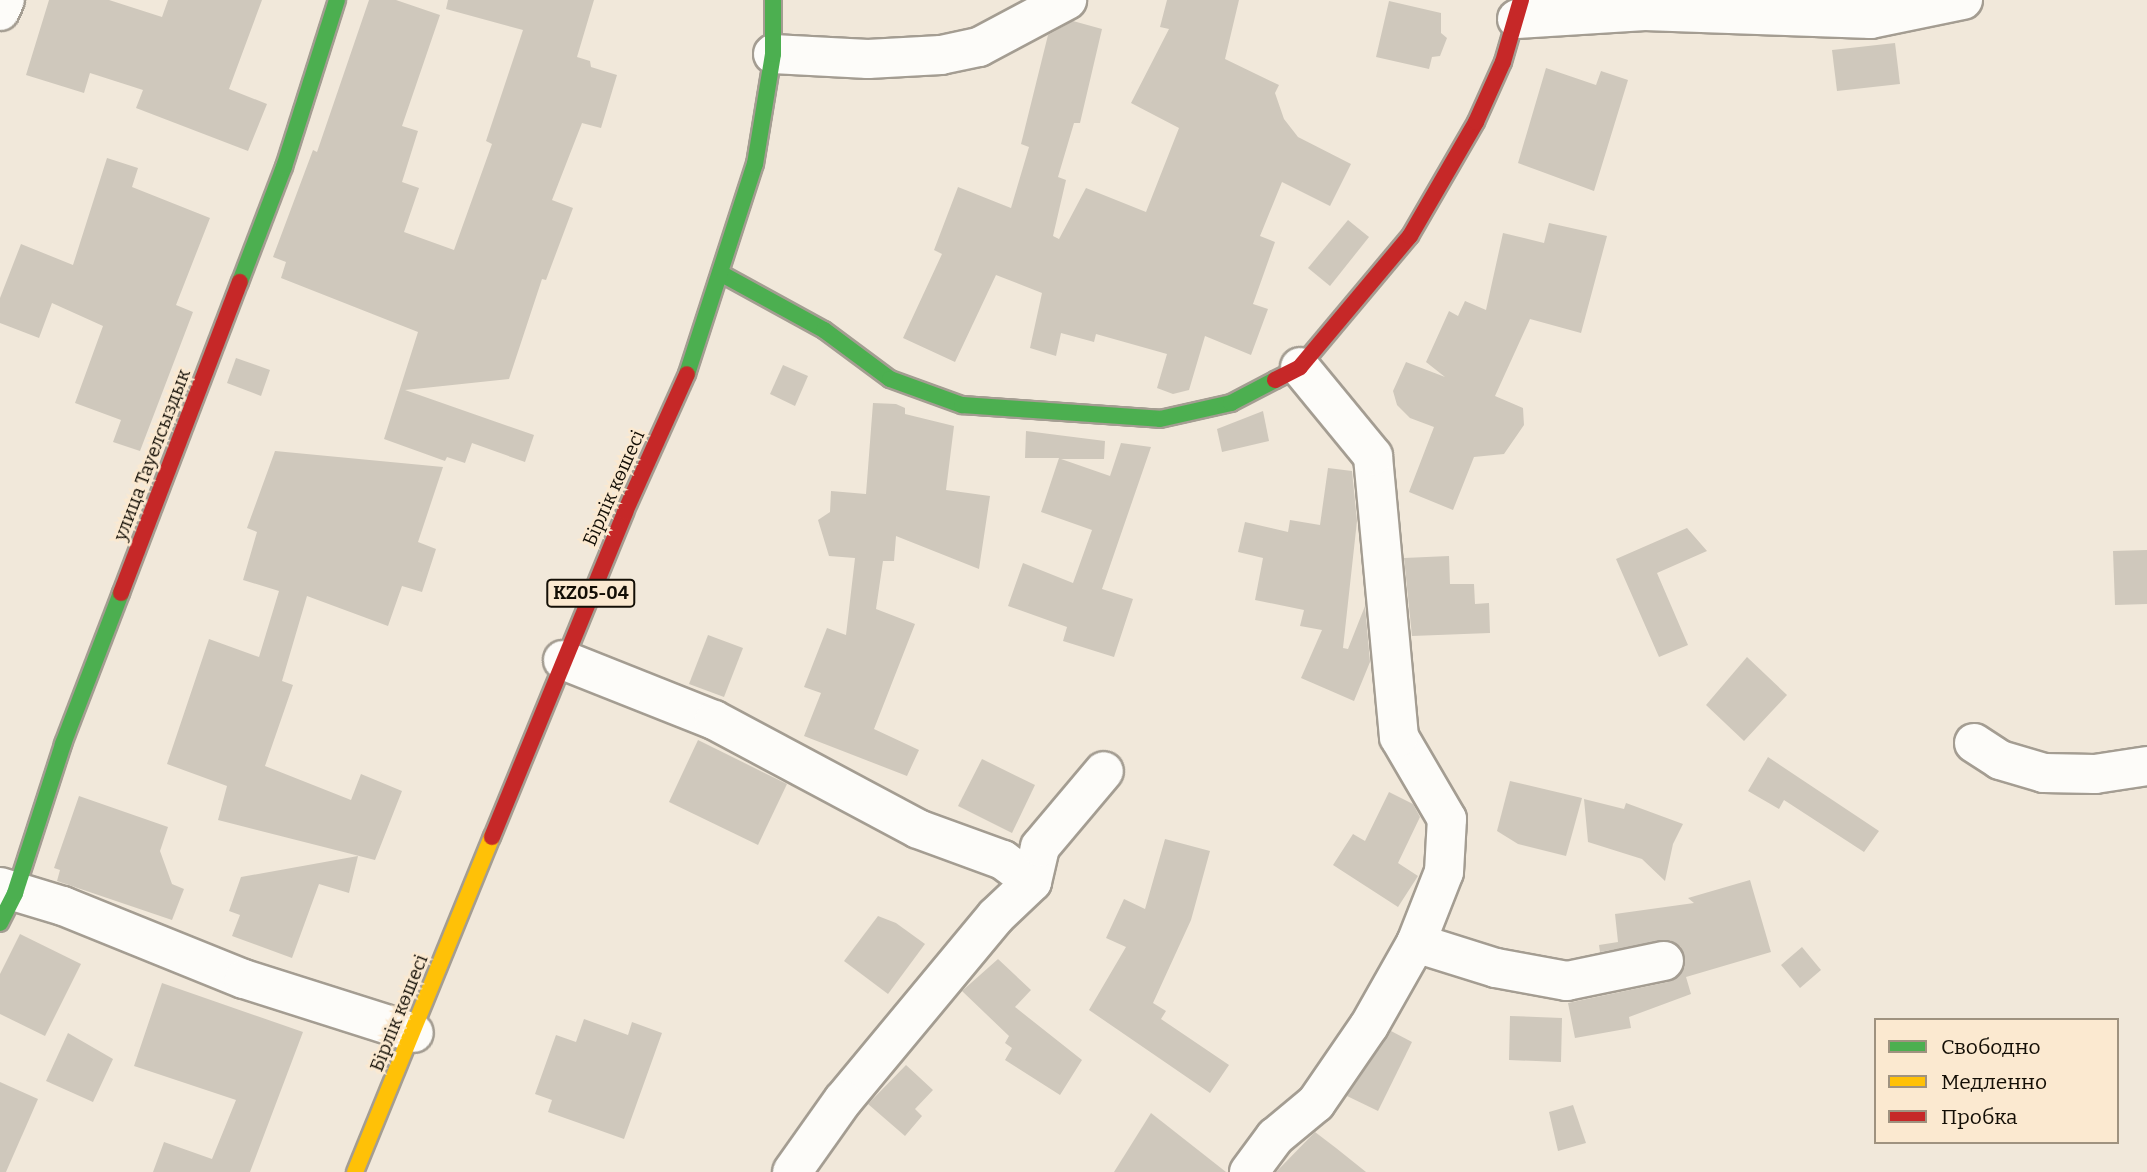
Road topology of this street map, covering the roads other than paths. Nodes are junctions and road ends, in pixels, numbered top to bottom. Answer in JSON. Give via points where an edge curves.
{"nodes":[{"id":1,"x":5,"y":0,"type":"edge"},
{"id":2,"x":337,"y":0,"type":"edge"},
{"id":3,"x":773,"y":0,"type":"edge"},
{"id":4,"x":1067,"y":0,"type":"edge"},
{"id":5,"x":1963,"y":0,"type":"edge"},
{"id":6,"x":1519,"y":10,"type":"edge"},
{"id":7,"x":0,"y":11,"type":"edge"},
{"id":8,"x":773,"y":54,"type":"junction"},
{"id":9,"x":720,"y":273,"type":"junction"},
{"id":10,"x":1300,"y":367,"type":"junction"},
{"id":11,"x":563,"y":660,"type":"junction"},
{"id":12,"x":1974,"y":743,"type":"dead end"},
{"id":13,"x":2147,"y":766,"type":"edge"},
{"id":14,"x":1104,"y":771,"type":"dead end"},
{"id":15,"x":1032,"y":882,"type":"junction"},
{"id":16,"x":5,"y":901,"type":"edge"},
{"id":17,"x":1416,"y":943,"type":"junction"},
{"id":18,"x":1664,"y":961,"type":"dead end"},
{"id":19,"x":414,"y":1033,"type":"junction"},
{"id":20,"x":355,"y":1172,"type":"edge"},
{"id":21,"x":792,"y":1172,"type":"edge"},
{"id":22,"x":1249,"y":1172,"type":"edge"}],
"edges":[{"from":1,"to":7,"type":"street"},
{"from":2,"to":16,"type":"street","name":"улица Тауелсыздык","via":[[284,167]]},
{"from":3,"to":8,"type":"street","name":"Бірлік көшесі","number":"KZ05-04"},
{"from":4,"to":8,"type":"street","via":[[979,47],[941,55],[868,59]]},
{"from":5,"to":6,"type":"street","via":[[1871,19]]},
{"from":6,"to":10,"type":"street","via":[[1503,62],[1444,181],[1410,236]]},
{"from":8,"to":9,"type":"street","name":"Бірлік көшесі","number":"KZ05-04","via":[[755,164]]},
{"from":9,"to":10,"type":"street","via":[[824,330],[890,379],[962,405],[1160,419],[1231,403]]},
{"from":9,"to":11,"type":"street","name":"Бірлік көшесі","number":"KZ05-04","via":[[681,392]]},
{"from":10,"to":17,"type":"street","via":[[1373,456],[1399,737],[1447,819],[1444,873]]},
{"from":11,"to":15,"type":"street","via":[[714,720],[918,829],[1003,860]]},
{"from":11,"to":19,"type":"street","name":"Бірлік көшесі","number":"KZ05-04"},
{"from":12,"to":13,"type":"street","via":[[2000,760],[2043,772],[2095,774]]},
{"from":14,"to":15,"type":"street","via":[[1040,847]]},
{"from":15,"to":21,"type":"street","via":[[996,916],[843,1100]]},
{"from":16,"to":19,"type":"street","via":[[64,906],[244,979]]},
{"from":17,"to":18,"type":"street","via":[[1496,968],[1567,981]]},
{"from":17,"to":22,"type":"street","via":[[1369,1026],[1317,1102],[1275,1137]]},
{"from":19,"to":20,"type":"street","name":"Бірлік көшесі","number":"KZ05-04"}]}
